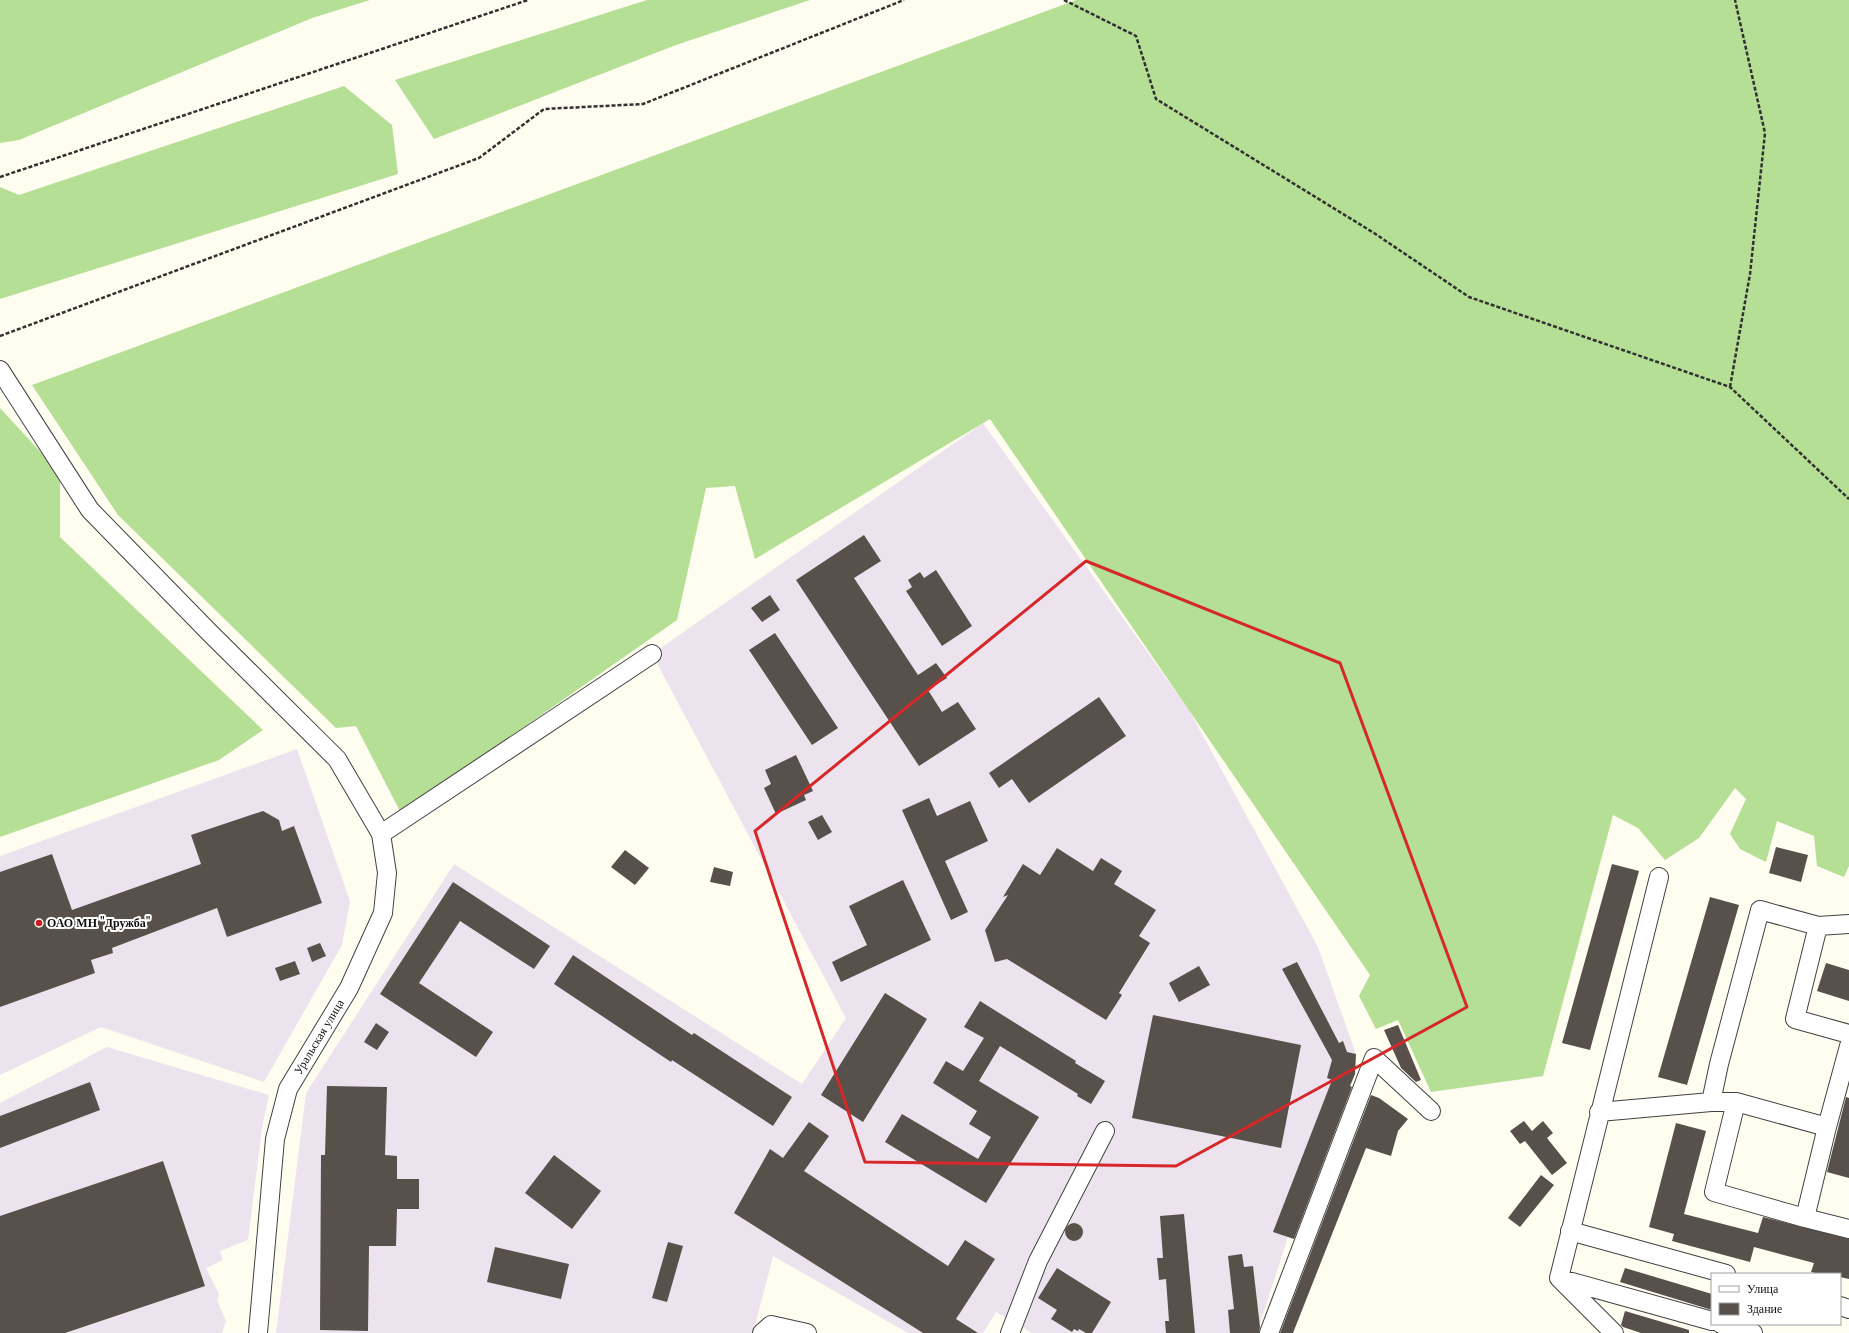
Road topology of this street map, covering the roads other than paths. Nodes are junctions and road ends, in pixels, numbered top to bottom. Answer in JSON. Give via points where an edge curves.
{"nodes":[{"id":1,"x":0,"y":370,"type":"edge"},
{"id":2,"x":652,"y":654,"type":"dead end"},
{"id":3,"x":381,"y":834,"type":"junction"},
{"id":4,"x":1659,"y":877,"type":"dead end"},
{"id":5,"x":1849,"y":924,"type":"edge"},
{"id":6,"x":1818,"y":926,"type":"junction"},
{"id":7,"x":1849,"y":1034,"type":"edge"},
{"id":8,"x":1849,"y":1046,"type":"edge"},
{"id":9,"x":1711,"y":1102,"type":"junction"},
{"id":10,"x":1736,"y":1102,"type":"junction"},
{"id":11,"x":1430,"y":1111,"type":"dead end"},
{"id":12,"x":1599,"y":1112,"type":"junction"},
{"id":13,"x":1827,"y":1127,"type":"junction"},
{"id":14,"x":1105,"y":1131,"type":"dead end"},
{"id":15,"x":1805,"y":1218,"type":"junction"},
{"id":16,"x":1849,"y":1230,"type":"edge"},
{"id":17,"x":1570,"y":1231,"type":"junction"},
{"id":18,"x":1722,"y":1273,"type":"edge"},
{"id":19,"x":1559,"y":1278,"type":"junction"},
{"id":20,"x":1711,"y":1322,"type":"edge"},
{"id":21,"x":1725,"y":1325,"type":"edge"},
{"id":22,"x":258,"y":1333,"type":"edge"},
{"id":23,"x":762,"y":1333,"type":"edge"},
{"id":24,"x":807,"y":1333,"type":"edge"},
{"id":25,"x":1010,"y":1333,"type":"edge"},
{"id":26,"x":1269,"y":1333,"type":"edge"},
{"id":27,"x":1614,"y":1333,"type":"edge"},
{"id":28,"x":1753,"y":1333,"type":"edge"}],
"edges":[{"from":1,"to":3,"type":"street","name":"Уральская улица","via":[[90,510],[337,759]]},
{"from":2,"to":3,"type":"street"},
{"from":3,"to":22,"type":"street","name":"Уральская улица","via":[[387,873],[382,913],[349,988],[288,1089],[274,1139]]},
{"from":4,"to":12,"type":"street"},
{"from":5,"to":6,"type":"street"},
{"from":6,"to":7,"type":"street","via":[[1795,1019]]},
{"from":6,"to":9,"type":"street","via":[[1760,910]]},
{"from":8,"to":13,"type":"street"},
{"from":9,"to":10,"type":"street"},
{"from":9,"to":12,"type":"street"},
{"from":10,"to":13,"type":"street"},
{"from":10,"to":15,"type":"street","via":[[1714,1192]]},
{"from":11,"to":26,"type":"street","via":[[1374,1058]]},
{"from":12,"to":17,"type":"street"},
{"from":13,"to":15,"type":"street"},
{"from":14,"to":25,"type":"street","via":[[1038,1261]]},
{"from":15,"to":16,"type":"street"},
{"from":17,"to":18,"type":"street"},
{"from":17,"to":19,"type":"street"},
{"from":19,"to":20,"type":"street"},
{"from":19,"to":27,"type":"street"},
{"from":21,"to":28,"type":"street"},
{"from":23,"to":24,"type":"street","via":[[771,1325]]}]}
